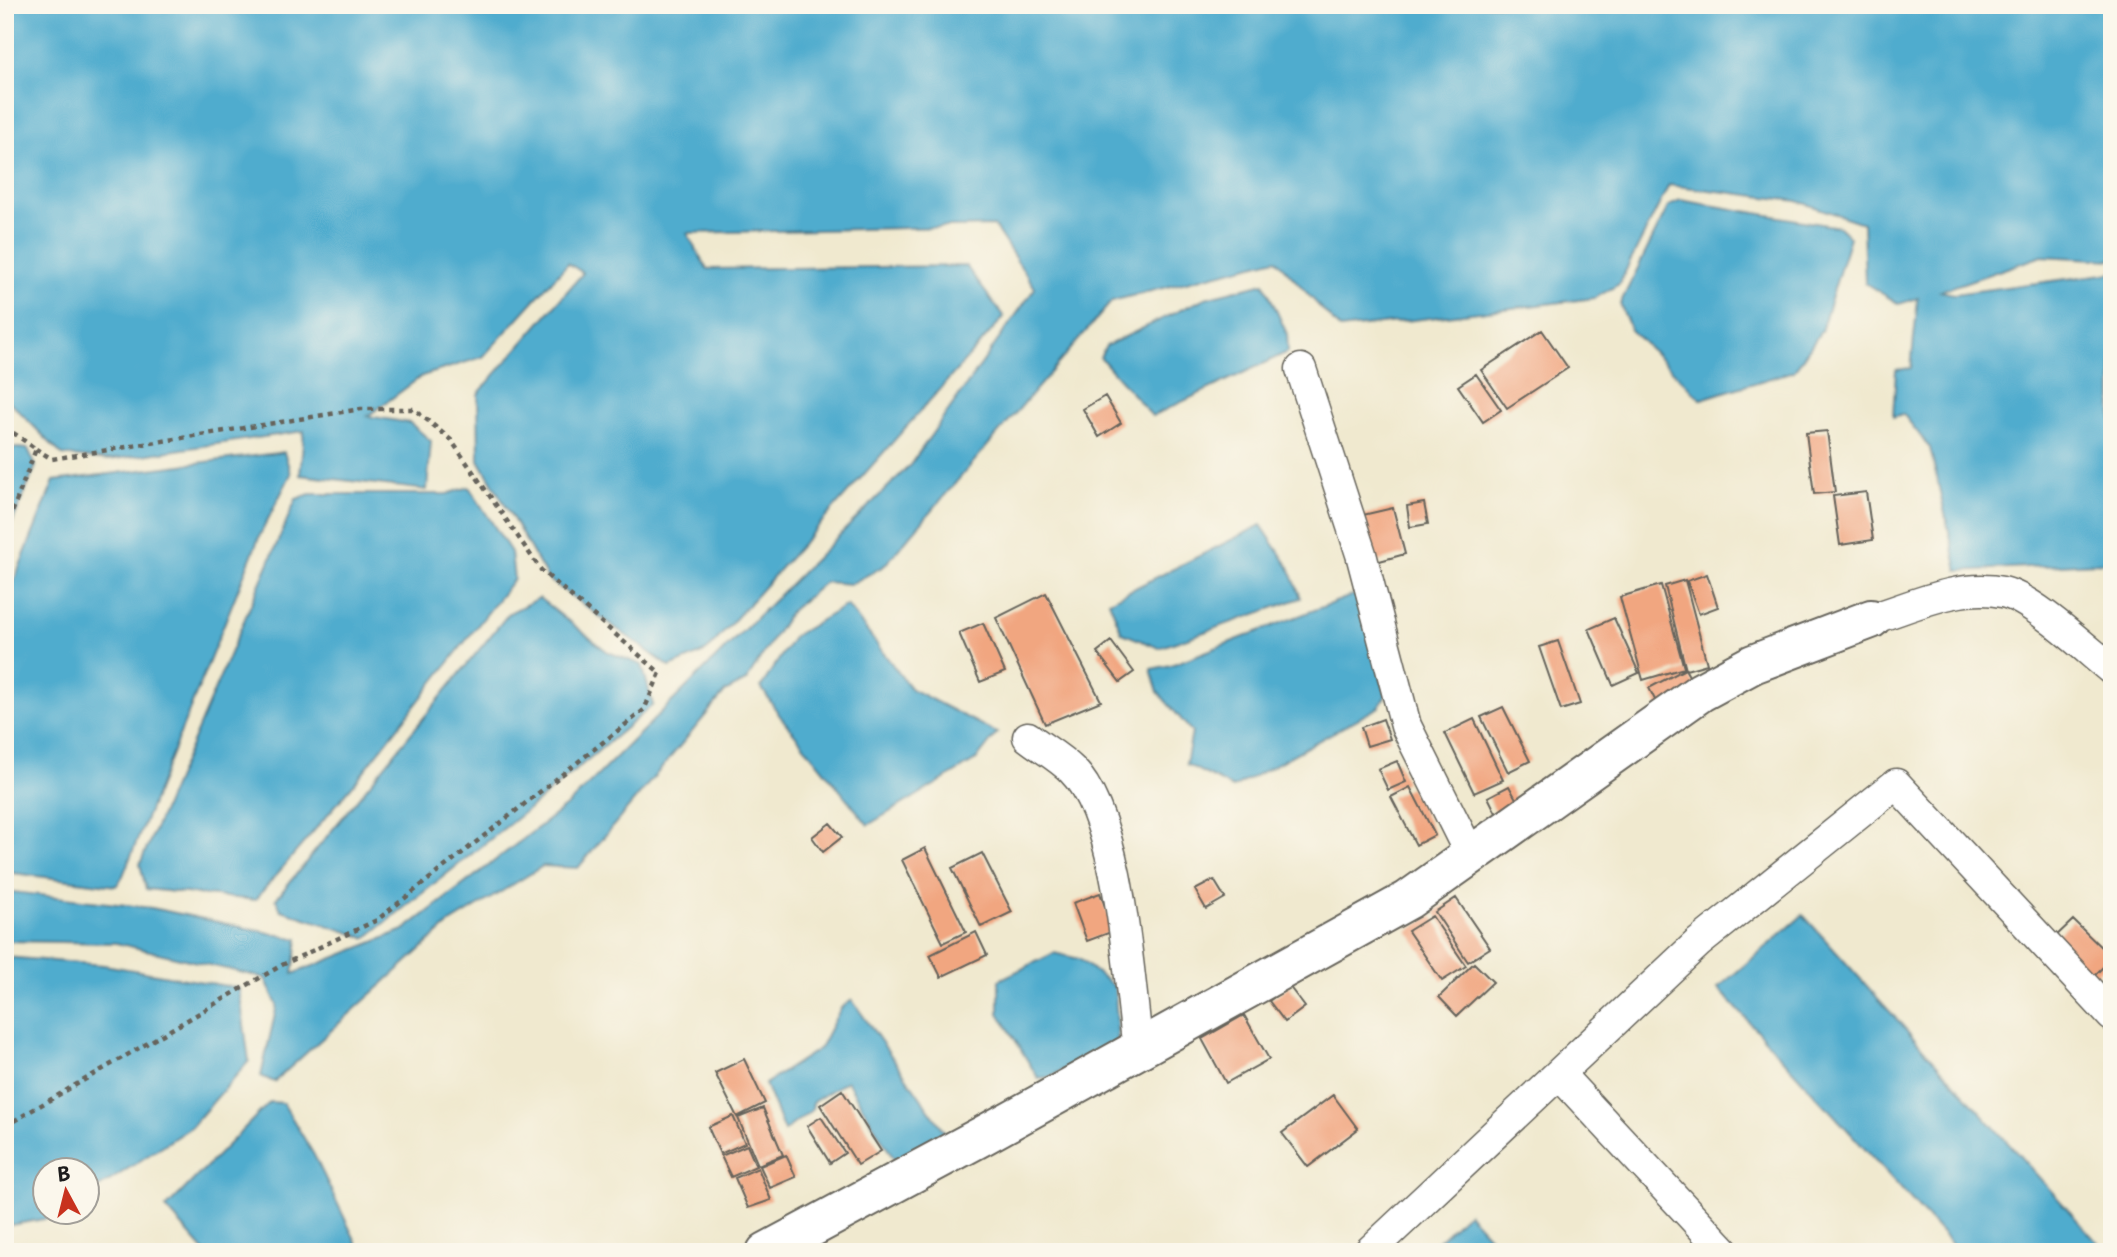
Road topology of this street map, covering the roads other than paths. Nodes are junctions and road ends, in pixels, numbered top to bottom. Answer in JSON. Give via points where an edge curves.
{"nodes":[{"id":1,"x":1301,"y":369,"type":"dead end"},
{"id":2,"x":1871,"y":619,"type":"joint"},
{"id":3,"x":2112,"y":670,"type":"edge"},
{"id":4,"x":1028,"y":737,"type":"dead end"},
{"id":5,"x":1471,"y":854,"type":"junction"},
{"id":6,"x":2112,"y":1016,"type":"edge"},
{"id":7,"x":1138,"y":1050,"type":"junction"},
{"id":8,"x":1559,"y":1074,"type":"junction"},
{"id":9,"x":766,"y":1252,"type":"edge"},
{"id":10,"x":1369,"y":1252,"type":"edge"},
{"id":11,"x":1725,"y":1252,"type":"edge"}],
"edges":[{"from":1,"to":5,"type":"street","via":[[1361,554],[1406,726]]},
{"from":2,"to":3,"type":"street","via":[[1957,592],[2003,592],[2039,612]]},
{"from":2,"to":5,"type":"street","via":[[1754,664],[1700,692]]},
{"from":4,"to":7,"type":"street","via":[[1072,770],[1104,828]]},
{"from":5,"to":7,"type":"street","via":[[1408,900]]},
{"from":6,"to":8,"type":"street","via":[[1896,784],[1698,943]]},
{"from":7,"to":9,"type":"street"},
{"from":8,"to":10,"type":"street"},
{"from":8,"to":11,"type":"street"}]}
